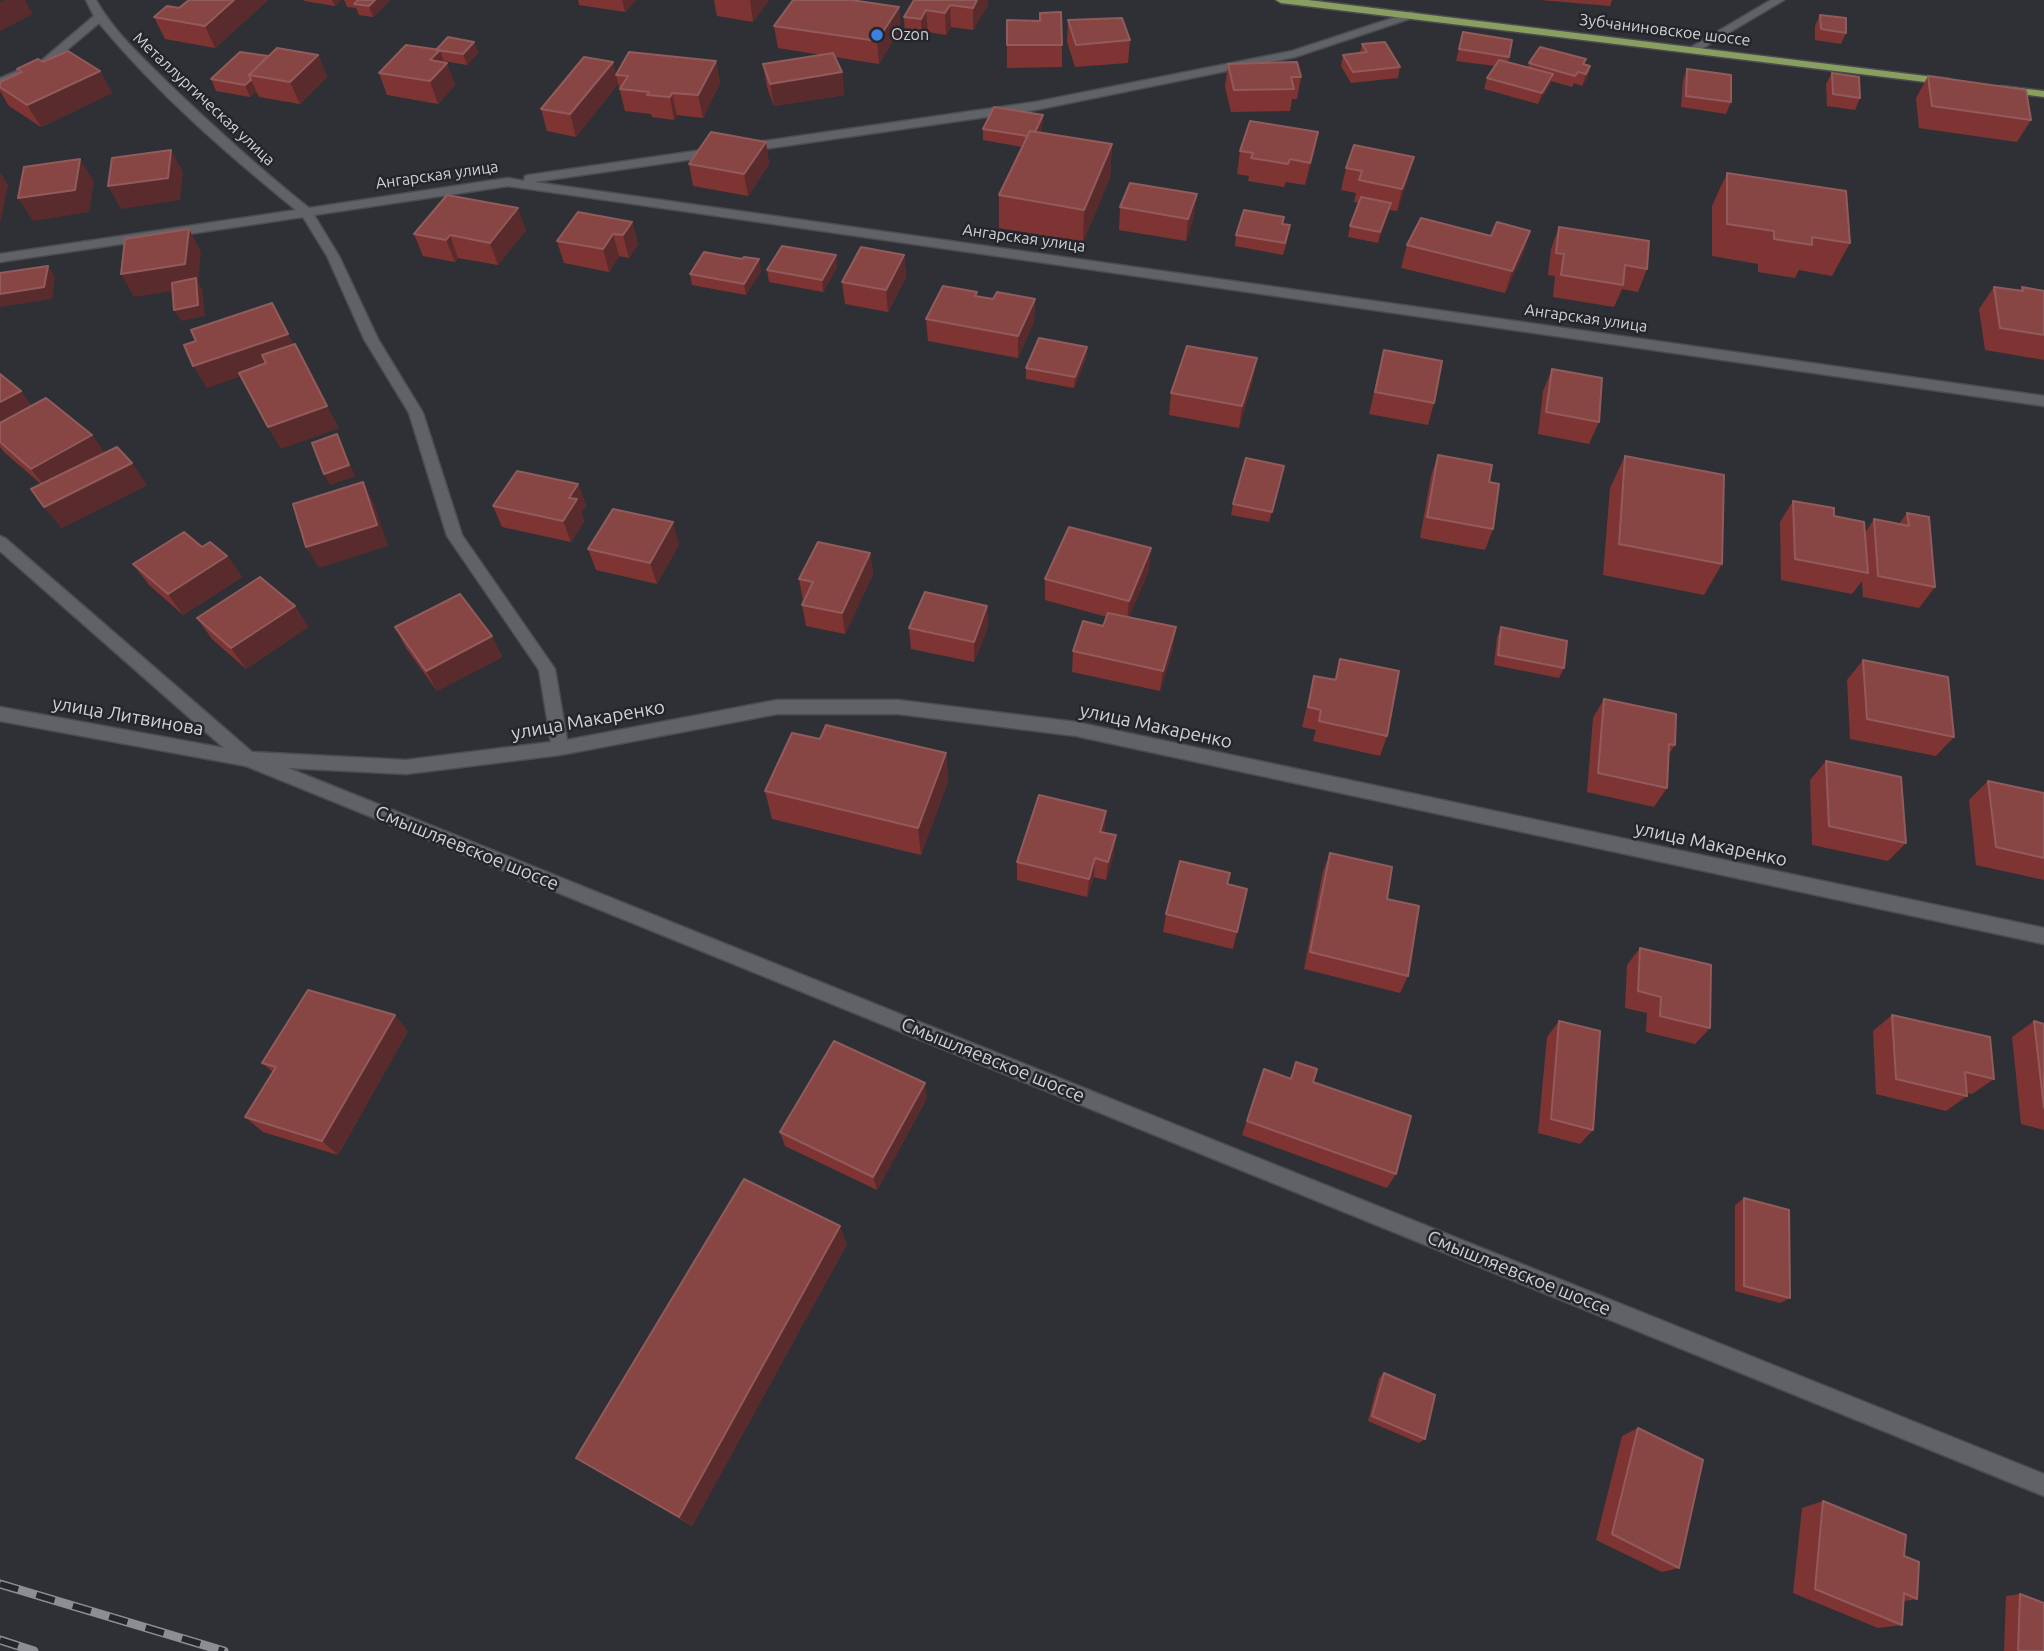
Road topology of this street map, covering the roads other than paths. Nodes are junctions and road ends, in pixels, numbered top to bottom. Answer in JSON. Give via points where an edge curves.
{"nodes":[{"id":1,"x":91,"y":0,"type":"edge"},
{"id":2,"x":1281,"y":0,"type":"edge"},
{"id":3,"x":1779,"y":0,"type":"edge"},
{"id":4,"x":1411,"y":15,"type":"junction"},
{"id":5,"x":100,"y":17,"type":"junction"},
{"id":6,"x":1694,"y":49,"type":"junction"},
{"id":7,"x":0,"y":82,"type":"edge"},
{"id":8,"x":1967,"y":85,"type":"edge"},
{"id":9,"x":1993,"y":88,"type":"edge"},
{"id":10,"x":2044,"y":94,"type":"edge"},
{"id":11,"x":508,"y":182,"type":"junction"},
{"id":12,"x":306,"y":212,"type":"junction"},
{"id":13,"x":0,"y":258,"type":"edge"},
{"id":14,"x":2044,"y":401,"type":"edge"},
{"id":15,"x":0,"y":542,"type":"edge"},
{"id":16,"x":0,"y":714,"type":"edge"},
{"id":17,"x":560,"y":748,"type":"junction"},
{"id":18,"x":248,"y":759,"type":"junction"},
{"id":19,"x":2044,"y":936,"type":"edge"},
{"id":20,"x":2044,"y":1485,"type":"edge"}],
"edges":[{"from":1,"to":5,"type":"street","name":"Металлургическая улица"},
{"from":2,"to":4,"type":"main road","name":"Зубчаниновское шоссе"},
{"from":3,"to":6,"type":"street"},
{"from":4,"to":6,"type":"main road","name":"Зубчаниновское шоссе"},
{"from":4,"to":11,"type":"street","via":[[1295,54],[1035,106]]},
{"from":5,"to":7,"type":"street","via":[[45,63]]},
{"from":5,"to":12,"type":"street","name":"Металлургическая улица","via":[[228,148]]},
{"from":6,"to":8,"type":"main road","name":"Зубчаниновское шоссе"},
{"from":9,"to":10,"type":"main road"},
{"from":11,"to":12,"type":"street","name":"Ангарская улица"},
{"from":11,"to":14,"type":"street","name":"Ангарская улица"},
{"from":12,"to":13,"type":"street","name":"Ангарская улица"},
{"from":12,"to":17,"type":"street","name":"Металлургическая улица","via":[[333,256],[371,339],[416,413],[455,536],[547,669]]},
{"from":15,"to":18,"type":"street","name":"Смышляевское шоссе"},
{"from":16,"to":18,"type":"street","name":"улица Литвинова"},
{"from":17,"to":18,"type":"street","name":"улица Макаренко","via":[[406,766]]},
{"from":17,"to":19,"type":"street","name":"улица Макаренко","via":[[777,707],[898,707],[1062,728]]},
{"from":18,"to":20,"type":"street","name":"Смышляевское шоссе"}]}
